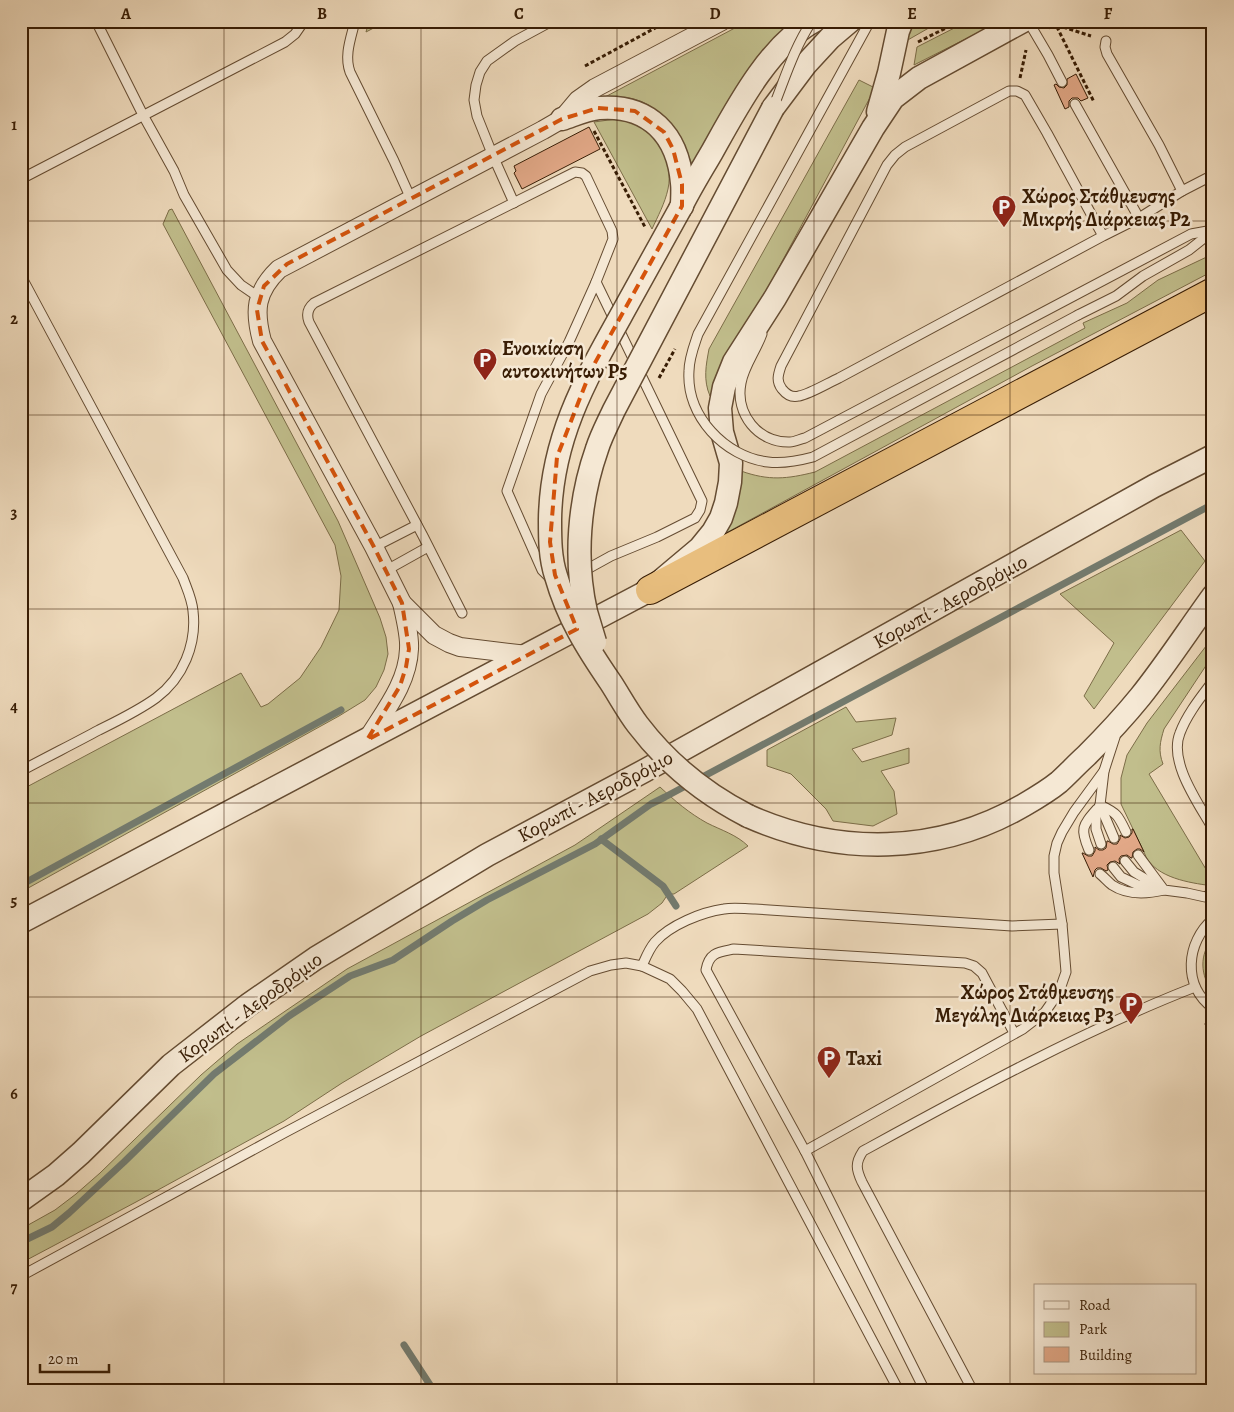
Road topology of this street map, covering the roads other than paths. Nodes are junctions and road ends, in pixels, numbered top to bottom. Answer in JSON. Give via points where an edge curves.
{"nodes":[{"id":1,"x":96,"y":21,"type":"edge"},
{"id":2,"x":304,"y":21,"type":"edge"},
{"id":3,"x":355,"y":21,"type":"edge"},
{"id":4,"x":552,"y":21,"type":"edge"},
{"id":5,"x":722,"y":21,"type":"edge"},
{"id":6,"x":813,"y":21,"type":"edge"},
{"id":7,"x":850,"y":21,"type":"edge"},
{"id":8,"x":870,"y":21,"type":"edge"},
{"id":9,"x":902,"y":21,"type":"edge"},
{"id":10,"x":1023,"y":21,"type":"edge"},
{"id":11,"x":1028,"y":21,"type":"edge"},
{"id":12,"x":1106,"y":41,"type":"road end"},
{"id":13,"x":1062,"y":82,"type":"dead end"},
{"id":14,"x":1075,"y":104,"type":"dead end"},
{"id":15,"x":773,"y":108,"type":"junction"},
{"id":16,"x":143,"y":115,"type":"junction"},
{"id":17,"x":562,"y":119,"type":"junction"},
{"id":18,"x":873,"y":128,"type":"junction"},
{"id":19,"x":493,"y":156,"type":"junction"},
{"id":20,"x":1213,"y":175,"type":"edge"},
{"id":21,"x":21,"y":179,"type":"edge"},
{"id":22,"x":1182,"y":191,"type":"junction"},
{"id":23,"x":411,"y":199,"type":"junction"},
{"id":24,"x":514,"y":203,"type":"junction"},
{"id":25,"x":681,"y":208,"type":"junction"},
{"id":26,"x":1140,"y":218,"type":"junction"},
{"id":27,"x":1213,"y":231,"type":"edge"},
{"id":28,"x":1103,"y":236,"type":"junction"},
{"id":29,"x":21,"y":276,"type":"edge"},
{"id":30,"x":596,"y":282,"type":"junction"},
{"id":31,"x":1213,"y":292,"type":"edge"},
{"id":32,"x":260,"y":298,"type":"junction"},
{"id":33,"x":775,"y":298,"type":"junction"},
{"id":34,"x":1213,"y":456,"type":"edge"},
{"id":35,"x":416,"y":525,"type":"junction"},
{"id":36,"x":374,"y":547,"type":"junction"},
{"id":37,"x":428,"y":547,"type":"junction"},
{"id":38,"x":386,"y":570,"type":"junction"},
{"id":39,"x":650,"y":590,"type":"junction"},
{"id":40,"x":1213,"y":596,"type":"edge"},
{"id":41,"x":402,"y":603,"type":"junction"},
{"id":42,"x":462,"y":613,"type":"dead end"},
{"id":43,"x":527,"y":655,"type":"junction"},
{"id":44,"x":1213,"y":681,"type":"edge"},
{"id":45,"x":615,"y":689,"type":"junction"},
{"id":46,"x":1140,"y":696,"type":"junction"},
{"id":47,"x":367,"y":740,"type":"junction"},
{"id":48,"x":21,"y":771,"type":"edge"},
{"id":49,"x":1104,"y":771,"type":"junction"},
{"id":50,"x":1100,"y":804,"type":"junction"},
{"id":51,"x":1213,"y":829,"type":"edge"},
{"id":52,"x":1126,"y":832,"type":"dead end"},
{"id":53,"x":1114,"y":838,"type":"dead end"},
{"id":54,"x":1101,"y":844,"type":"dead end"},
{"id":55,"x":1089,"y":850,"type":"dead end"},
{"id":56,"x":1138,"y":855,"type":"dead end"},
{"id":57,"x":1125,"y":861,"type":"dead end"},
{"id":58,"x":1113,"y":867,"type":"dead end"},
{"id":59,"x":1100,"y":874,"type":"dead end"},
{"id":60,"x":1164,"y":890,"type":"junction"},
{"id":61,"x":1210,"y":897,"type":"edge"},
{"id":62,"x":1213,"y":919,"type":"edge"},
{"id":63,"x":21,"y":922,"type":"edge"},
{"id":64,"x":1062,"y":924,"type":"junction"},
{"id":65,"x":642,"y":966,"type":"junction"},
{"id":66,"x":1195,"y":987,"type":"junction"},
{"id":67,"x":1213,"y":1008,"type":"edge"},
{"id":68,"x":1014,"y":1033,"type":"junction"},
{"id":69,"x":805,"y":1151,"type":"junction"},
{"id":70,"x":21,"y":1200,"type":"edge"},
{"id":71,"x":21,"y":1276,"type":"edge"},
{"id":72,"x":899,"y":1391,"type":"edge"},
{"id":73,"x":925,"y":1391,"type":"edge"},
{"id":74,"x":973,"y":1391,"type":"edge"}],
"edges":[{"from":1,"to":16,"type":"lane"},
{"from":2,"to":16,"type":"lane","via":[[285,42]]},
{"from":3,"to":23,"type":"lane","via":[[346,63]]},
{"from":4,"to":19,"type":"lane","via":[[515,41],[487,61],[480,72],[474,100]]},
{"from":5,"to":17,"type":"street","via":[[595,88],[578,100]]},
{"from":6,"to":15,"type":"lane","bridge":true,"via":[[804,33]]},
{"from":6,"to":25,"type":"street","via":[[784,43],[767,62],[734,112]]},
{"from":7,"to":15,"type":"street","bridge":true,"via":[[806,64]]},
{"from":8,"to":27,"type":"lane","bridge":true,"via":[[698,334],[691,355],[688,373],[694,402],[702,420],[730,448],[754,460],[781,463],[814,457],[1116,296]]},
{"from":9,"to":18,"type":"street"},
{"from":10,"to":18,"type":"street","via":[[919,78],[894,98]]},
{"from":11,"to":13,"type":"lane"},
{"from":12,"to":22,"type":"lane","via":[[1107,54]]},
{"from":14,"to":26,"type":"lane"},
{"from":15,"to":45,"type":"street","bridge":true,"via":[[614,410],[597,448],[586,488],[580,570],[586,611],[598,651]]},
{"from":16,"to":21,"type":"lane"},
{"from":16,"to":32,"type":"lane","via":[[227,270]]},
{"from":17,"to":19,"type":"street"},
{"from":17,"to":25,"type":"street","via":[[598,108],[618,108],[635,111],[650,120],[664,132],[679,165]]},
{"from":18,"to":33,"type":"street"},
{"from":19,"to":23,"type":"street"},
{"from":19,"to":24,"type":"lane"},
{"from":20,"to":22,"type":"lane"},
{"from":22,"to":26,"type":"lane"},
{"from":23,"to":32,"type":"street","via":[[279,269],[264,286]]},
{"from":24,"to":30,"type":"lane","via":[[575,172],[586,176],[613,239]]},
{"from":24,"to":35,"type":"lane","via":[[314,303],[308,312],[309,322]]},
{"from":25,"to":45,"type":"street","bridge":true,"via":[[590,370],[562,437],[551,494],[550,542],[555,575],[568,612],[586,647]]},
{"from":26,"to":28,"type":"lane"},
{"from":27,"to":33,"type":"lane","via":[[1191,234],[805,438],[791,442],[767,438],[750,425],[740,397],[744,372]]},
{"from":28,"to":28,"type":"lane","via":[[1025,95],[1009,91],[905,147],[887,165],[781,366],[777,378],[779,386],[793,396],[808,392]]},
{"from":29,"to":48,"type":"lane","via":[[183,578],[192,603],[194,627],[187,659],[157,697]]},
{"from":30,"to":30,"type":"lane","via":[[541,394],[506,491],[542,570],[549,578],[562,582],[695,518],[702,501]]},
{"from":31,"to":39,"type":"highway"},
{"from":32,"to":36,"type":"street","via":[[257,323],[262,341]]},
{"from":33,"to":39,"type":"street","via":[[734,362],[724,387],[720,408],[730,463],[730,482],[721,518],[700,548]]},
{"from":34,"to":70,"type":"street","name":"Κορωπί - Αεροδρόμιο","via":[[487,855],[316,958],[248,1005],[171,1065],[81,1153]]},
{"from":35,"to":36,"type":"lane"},
{"from":35,"to":37,"type":"lane"},
{"from":36,"to":38,"type":"street"},
{"from":37,"to":38,"type":"lane"},
{"from":37,"to":42,"type":"lane"},
{"from":38,"to":41,"type":"street"},
{"from":39,"to":43,"type":"street"},
{"from":40,"to":46,"type":"street"},
{"from":41,"to":43,"type":"street","via":[[434,635],[448,644]]},
{"from":41,"to":47,"type":"street","via":[[409,649],[406,667],[400,686]]},
{"from":43,"to":47,"type":"street"},
{"from":44,"to":51,"type":"lane","via":[[1186,720],[1179,735],[1177,753],[1183,775]]},
{"from":45,"to":46,"type":"street","bridge":true,"via":[[637,724],[664,756],[729,806],[767,824],[807,836],[848,843],[897,844],[970,830],[1008,814],[1044,793],[1104,738]]},
{"from":46,"to":49,"type":"lane","via":[[1115,735]]},
{"from":47,"to":63,"type":"street"},
{"from":49,"to":50,"type":"lane"},
{"from":49,"to":64,"type":"lane","via":[[1074,812],[1057,843],[1054,874]]},
{"from":50,"to":52,"type":"lane","via":[[1118,816]]},
{"from":50,"to":53,"type":"lane"},
{"from":50,"to":54,"type":"lane","via":[[1096,829]]},
{"from":50,"to":55,"type":"lane","via":[[1086,821],[1083,836]]},
{"from":56,"to":60,"type":"lane"},
{"from":57,"to":60,"type":"lane","via":[[1134,872]]},
{"from":58,"to":60,"type":"lane","via":[[1121,877],[1138,885]]},
{"from":59,"to":60,"type":"lane","via":[[1125,891]]},
{"from":60,"to":61,"type":"lane"},
{"from":62,"to":66,"type":"lane","via":[[1193,946],[1191,968]]},
{"from":64,"to":65,"type":"lane","via":[[1012,926],[755,908],[725,909],[702,914],[675,926],[656,941]]},
{"from":64,"to":68,"type":"lane","via":[[1066,972],[1059,992],[1045,1012]]},
{"from":65,"to":71,"type":"lane","via":[[626,963],[590,971]]},
{"from":65,"to":72,"type":"lane","via":[[670,980],[697,1009]]},
{"from":66,"to":67,"type":"lane"},
{"from":66,"to":74,"type":"lane","via":[[1144,1007],[994,1080],[863,1151],[858,1159],[857,1170],[862,1182]]},
{"from":68,"to":69,"type":"lane"},
{"from":68,"to":69,"type":"lane","via":[[982,973],[965,963],[734,949],[712,955],[706,970]]},
{"from":69,"to":73,"type":"lane"}]}
